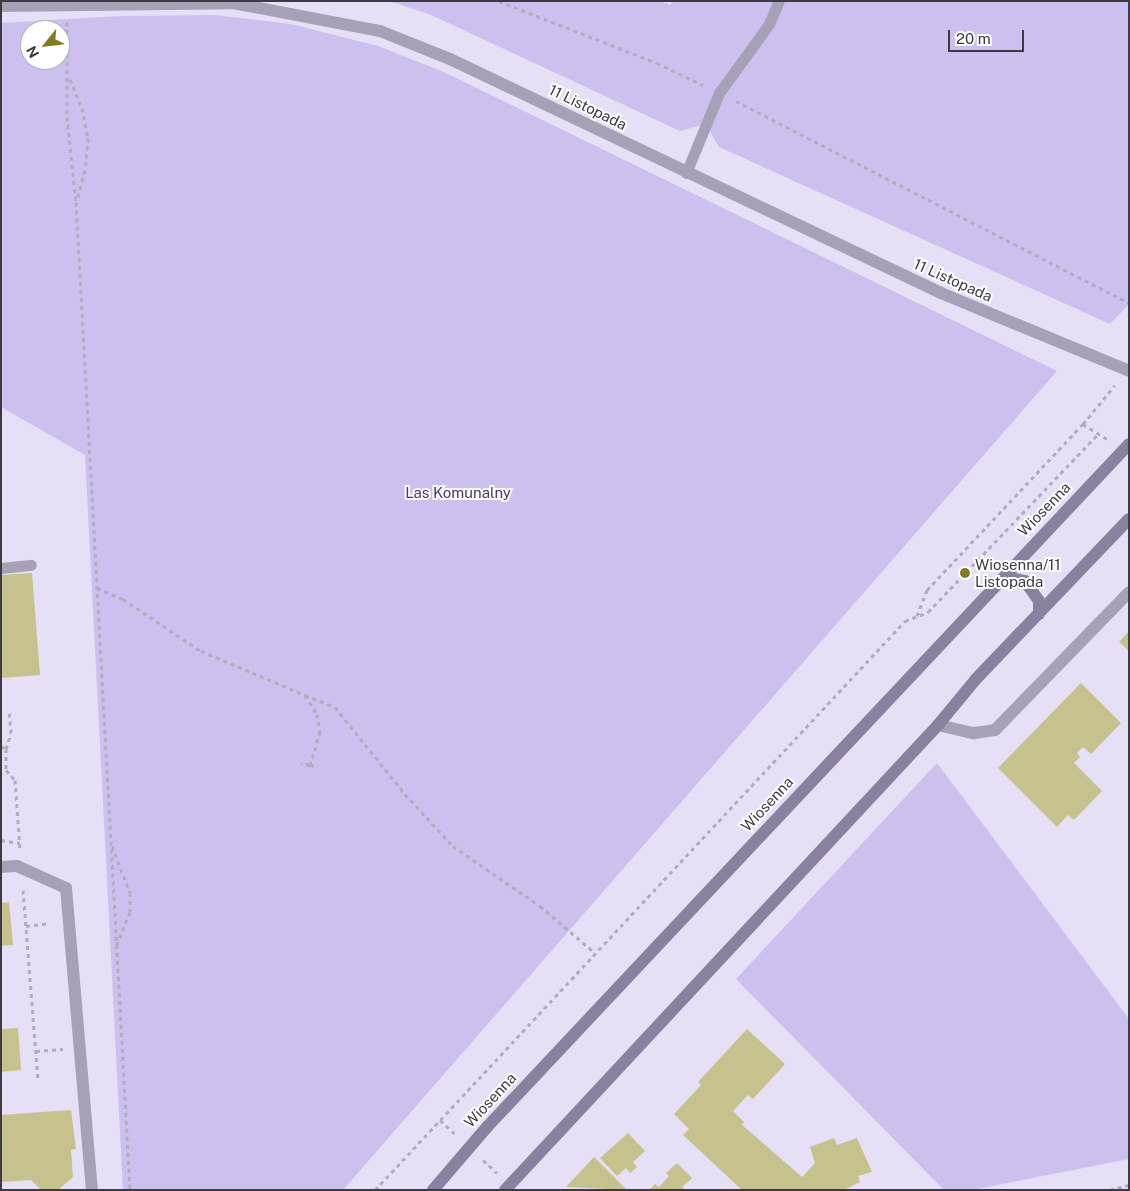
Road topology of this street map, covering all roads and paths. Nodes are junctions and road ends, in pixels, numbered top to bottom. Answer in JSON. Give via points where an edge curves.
{"nodes":[{"id":1,"x":499,"y":1,"type":"edge"},
{"id":2,"x":779,"y":1,"type":"edge"},
{"id":3,"x":33,"y":3,"type":"edge"},
{"id":4,"x":1,"y":6,"type":"edge"},
{"id":5,"x":69,"y":70,"type":"edge"},
{"id":6,"x":69,"y":77,"type":"junction"},
{"id":7,"x":719,"y":92,"type":"junction"},
{"id":8,"x":686,"y":173,"type":"junction"},
{"id":9,"x":76,"y":202,"type":"junction"},
{"id":10,"x":1129,"y":302,"type":"edge"},
{"id":11,"x":1128,"y":370,"type":"edge"},
{"id":12,"x":1083,"y":424,"type":"junction"},
{"id":13,"x":1098,"y":434,"type":"junction"},
{"id":14,"x":1128,"y":446,"type":"edge"},
{"id":15,"x":1129,"y":519,"type":"edge"},
{"id":16,"x":31,"y":565,"type":"dead end"},
{"id":17,"x":1,"y":568,"type":"edge"},
{"id":18,"x":995,"y":584,"type":"junction"},
{"id":19,"x":97,"y":588,"type":"junction"},
{"id":20,"x":1129,"y":592,"type":"edge"},
{"id":21,"x":1038,"y":614,"type":"junction"},
{"id":22,"x":916,"y":617,"type":"junction"},
{"id":23,"x":305,"y":695,"type":"junction"},
{"id":24,"x":9,"y":711,"type":"dead end"},
{"id":25,"x":938,"y":725,"type":"junction"},
{"id":26,"x":1,"y":746,"type":"edge"},
{"id":27,"x":6,"y":749,"type":"junction"},
{"id":28,"x":301,"y":763,"type":"dead end"},
{"id":29,"x":310,"y":765,"type":"junction"},
{"id":30,"x":317,"y":766,"type":"dead end"},
{"id":31,"x":1,"y":840,"type":"edge"},
{"id":32,"x":20,"y":843,"type":"junction"},
{"id":33,"x":111,"y":844,"type":"junction"},
{"id":34,"x":1,"y":867,"type":"edge"},
{"id":35,"x":22,"y":868,"type":"junction"},
{"id":36,"x":69,"y":923,"type":"junction"},
{"id":37,"x":26,"y":926,"type":"junction"},
{"id":38,"x":116,"y":947,"type":"junction"},
{"id":39,"x":594,"y":952,"type":"junction"},
{"id":40,"x":80,"y":1046,"type":"junction"},
{"id":41,"x":36,"y":1051,"type":"junction"},
{"id":42,"x":38,"y":1078,"type":"dead end"},
{"id":43,"x":485,"y":1162,"type":"dead end"},
{"id":44,"x":500,"y":1175,"type":"dead end"},
{"id":45,"x":1129,"y":1185,"type":"edge"},
{"id":46,"x":92,"y":1190,"type":"edge"},
{"id":47,"x":130,"y":1190,"type":"edge"},
{"id":48,"x":375,"y":1190,"type":"edge"},
{"id":49,"x":433,"y":1190,"type":"edge"},
{"id":50,"x":505,"y":1190,"type":"edge"},
{"id":51,"x":1110,"y":1190,"type":"edge"}],
"edges":[{"from":1,"to":7,"type":"path","via":[[657,63]]},
{"from":2,"to":7,"type":"lane","via":[[768,24]]},
{"from":3,"to":4,"type":"street","name":"11 Listopada"},
{"from":3,"to":8,"type":"street","name":"11 Listopada","via":[[233,3],[380,31],[450,59]]},
{"from":5,"to":6,"type":"path"},
{"from":6,"to":9,"type":"path","via":[[67,117]]},
{"from":6,"to":9,"type":"path","via":[[82,108],[88,138],[85,170]]},
{"from":7,"to":8,"type":"lane"},
{"from":7,"to":10,"type":"path"},
{"from":8,"to":11,"type":"street","name":"11 Listopada","via":[[941,293]]},
{"from":9,"to":19,"type":"path"},
{"from":11,"to":12,"type":"path"},
{"from":12,"to":13,"type":"path"},
{"from":12,"to":22,"type":"path","via":[[927,590]]},
{"from":13,"to":14,"type":"path"},
{"from":13,"to":22,"type":"path","via":[[928,612]]},
{"from":14,"to":18,"type":"main road","name":"Wiosenna"},
{"from":15,"to":21,"type":"main road"},
{"from":16,"to":17,"type":"lane"},
{"from":18,"to":21,"type":"main road","via":[[1007,576],[1024,581],[1039,601]]},
{"from":18,"to":49,"type":"main road","name":"Wiosenna","via":[[487,1127]]},
{"from":19,"to":23,"type":"path","via":[[123,599],[201,651]]},
{"from":19,"to":33,"type":"path"},
{"from":20,"to":25,"type":"street","via":[[995,730],[974,733]]},
{"from":21,"to":25,"type":"main road"},
{"from":22,"to":39,"type":"path","via":[[905,621]]},
{"from":23,"to":29,"type":"path","via":[[317,714],[320,730]]},
{"from":23,"to":39,"type":"path","via":[[336,707],[405,794],[452,846],[540,906]]},
{"from":24,"to":27,"type":"path","via":[[11,733]]},
{"from":25,"to":50,"type":"main road"},
{"from":26,"to":27,"type":"path"},
{"from":27,"to":32,"type":"path","via":[[4,764],[15,780]]},
{"from":28,"to":29,"type":"path"},
{"from":29,"to":30,"type":"path"},
{"from":31,"to":32,"type":"path"},
{"from":32,"to":35,"type":"path"},
{"from":33,"to":38,"type":"path"},
{"from":33,"to":38,"type":"path","via":[[130,893],[130,912]]},
{"from":34,"to":35,"type":"street"},
{"from":35,"to":36,"type":"street","via":[[66,888]]},
{"from":35,"to":37,"type":"path"},
{"from":36,"to":37,"type":"path"},
{"from":36,"to":40,"type":"street"},
{"from":37,"to":41,"type":"path"},
{"from":38,"to":47,"type":"path"},
{"from":39,"to":48,"type":"path"},
{"from":40,"to":41,"type":"path"},
{"from":40,"to":46,"type":"street"},
{"from":41,"to":42,"type":"path"},
{"from":43,"to":44,"type":"path"},
{"from":45,"to":51,"type":"path"}]}
